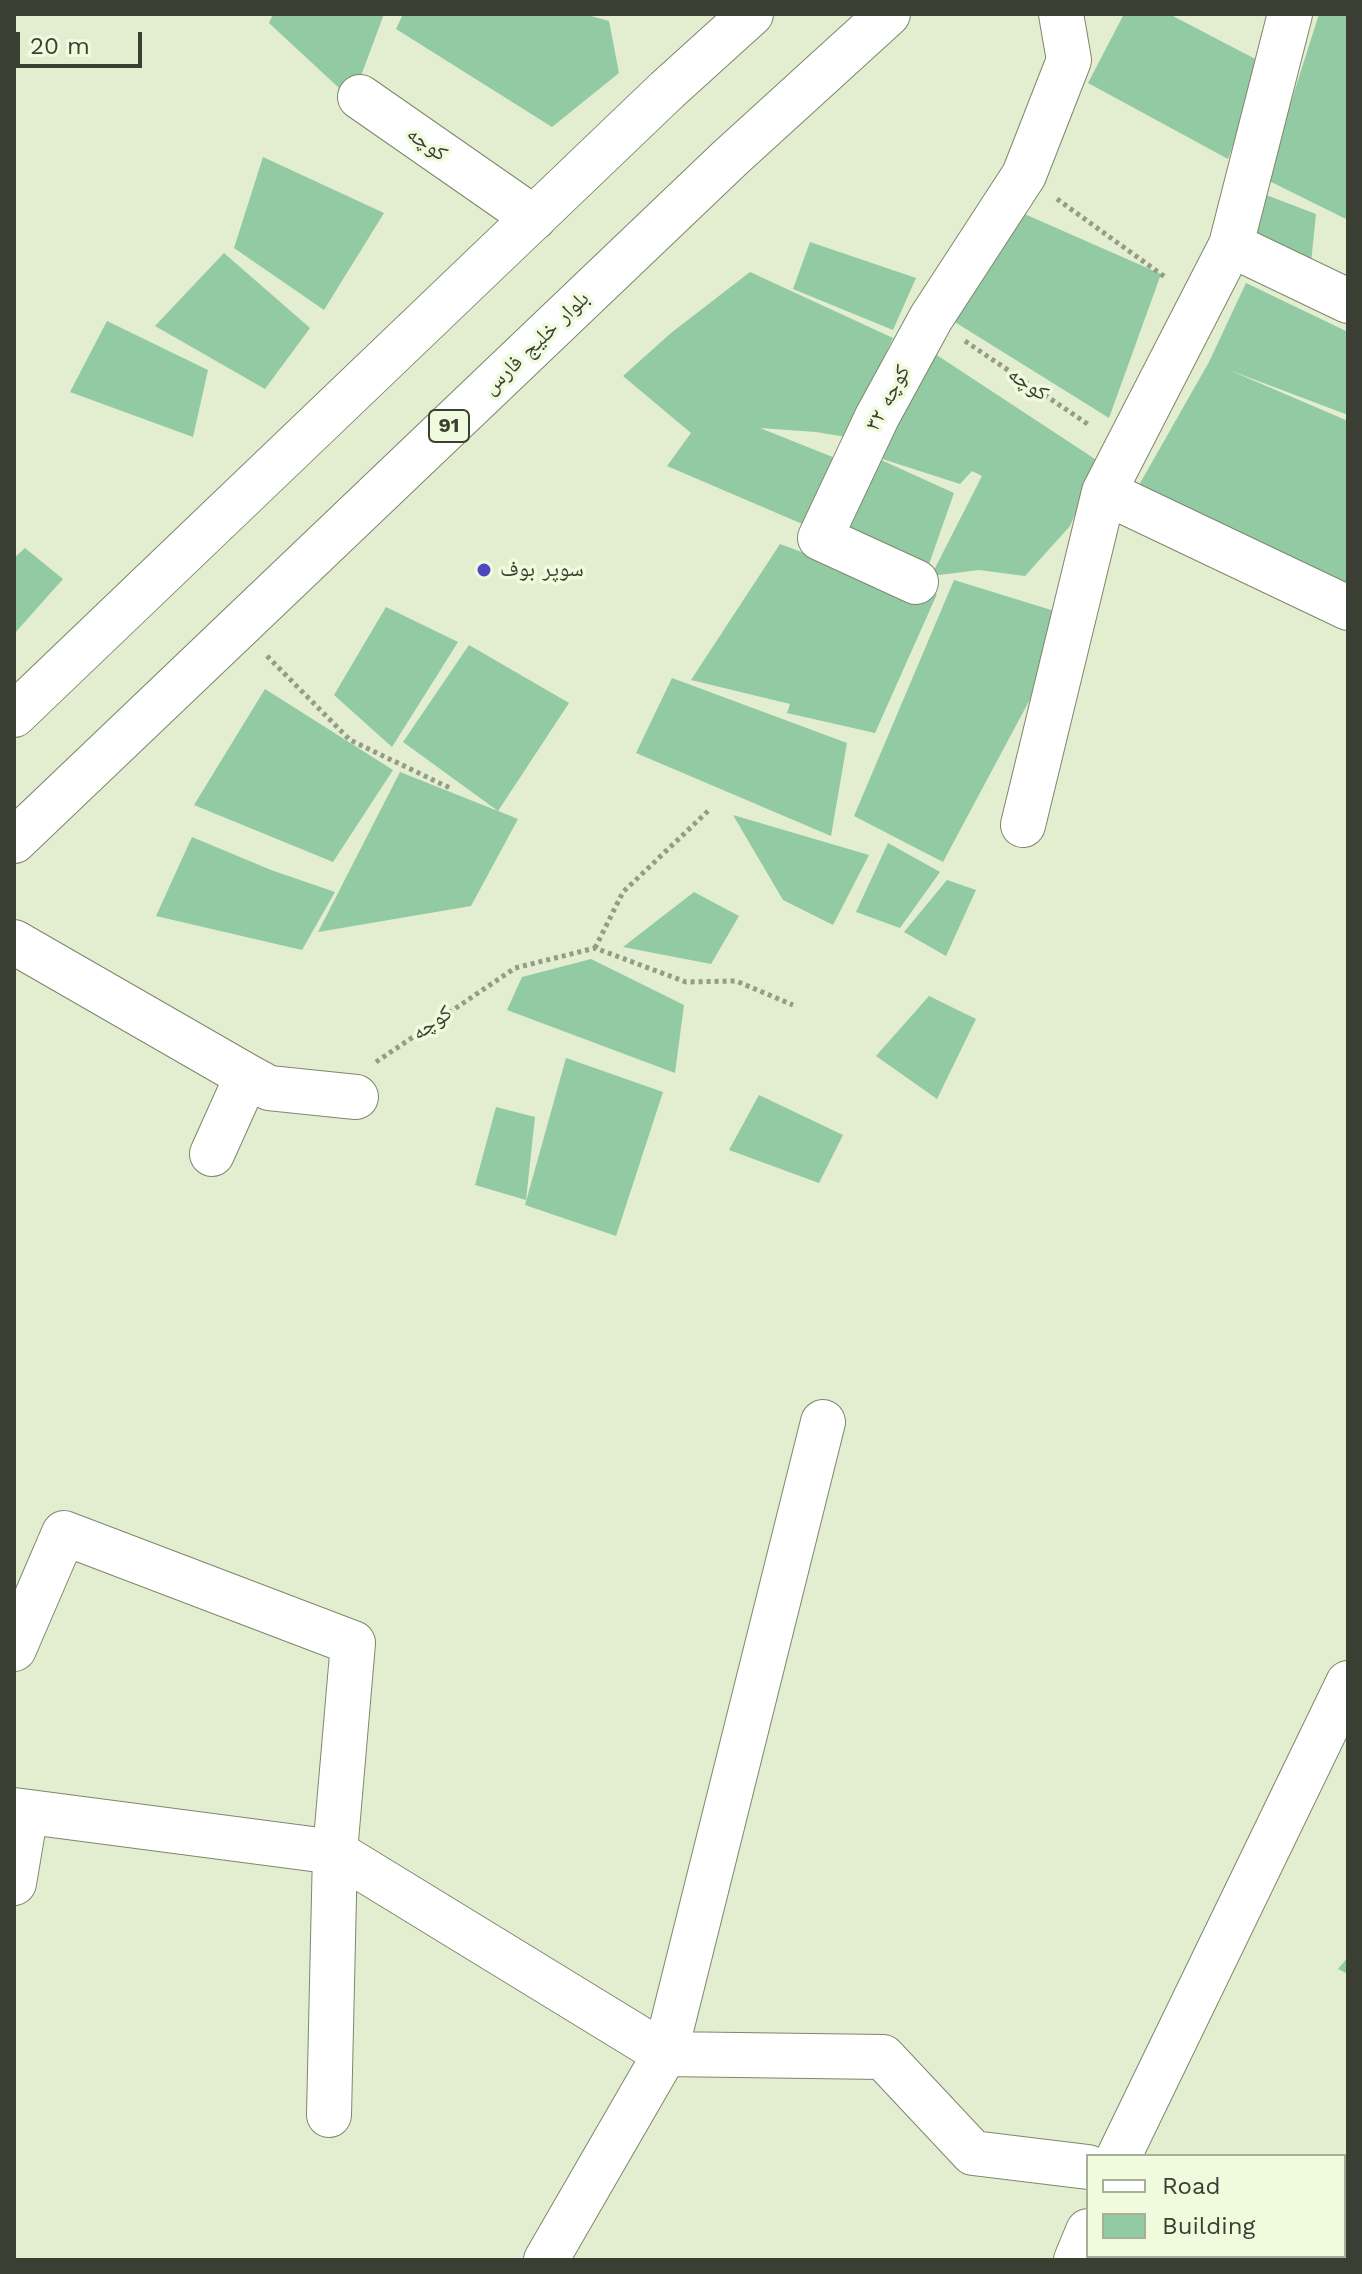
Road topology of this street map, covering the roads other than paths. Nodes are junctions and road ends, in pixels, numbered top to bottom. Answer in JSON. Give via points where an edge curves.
{"nodes":[{"id":1,"x":751,"y":14,"type":"edge"},
{"id":2,"x":888,"y":14,"type":"edge"},
{"id":3,"x":1061,"y":14,"type":"edge"},
{"id":4,"x":1290,"y":14,"type":"edge"},
{"id":5,"x":360,"y":97,"type":"dead end"},
{"id":6,"x":534,"y":218,"type":"junction"},
{"id":7,"x":1231,"y":245,"type":"junction"},
{"id":8,"x":1348,"y":301,"type":"edge"},
{"id":9,"x":1104,"y":492,"type":"junction"},
{"id":10,"x":916,"y":582,"type":"dead end"},
{"id":11,"x":1348,"y":608,"type":"edge"},
{"id":12,"x":14,"y":715,"type":"edge"},
{"id":13,"x":1023,"y":825,"type":"dead end"},
{"id":14,"x":14,"y":841,"type":"edge"},
{"id":15,"x":14,"y":942,"type":"edge"},
{"id":16,"x":247,"y":1076,"type":"junction"},
{"id":17,"x":363,"y":1082,"type":"road end"},
{"id":18,"x":212,"y":1154,"type":"dead end"},
{"id":19,"x":823,"y":1422,"type":"dead end"},
{"id":20,"x":14,"y":1649,"type":"edge"},
{"id":21,"x":1348,"y":1683,"type":"edge"},
{"id":22,"x":20,"y":1811,"type":"edge"},
{"id":23,"x":335,"y":1852,"type":"junction"},
{"id":24,"x":14,"y":1883,"type":"edge"},
{"id":25,"x":665,"y":2054,"type":"junction"},
{"id":26,"x":329,"y":2115,"type":"dead end"},
{"id":27,"x":1120,"y":2154,"type":"edge"},
{"id":28,"x":1086,"y":2167,"type":"edge"},
{"id":29,"x":1086,"y":2236,"type":"edge"},
{"id":30,"x":546,"y":2260,"type":"edge"},
{"id":31,"x":1076,"y":2260,"type":"edge"}],
"edges":[{"from":1,"to":6,"type":"main road"},
{"from":2,"to":14,"type":"main road","name":"بلوار خلیج فارس","number":"91"},
{"from":3,"to":10,"type":"main road","name":"کوچه ۳۲","via":[[1069,60],[1024,175],[931,318],[820,538]]},
{"from":4,"to":7,"type":"main road"},
{"from":5,"to":6,"type":"main road","name":"کوچه"},
{"from":6,"to":12,"type":"main road"},
{"from":7,"to":8,"type":"main road"},
{"from":7,"to":9,"type":"main road"},
{"from":9,"to":11,"type":"main road"},
{"from":9,"to":13,"type":"main road"},
{"from":15,"to":16,"type":"main road"},
{"from":16,"to":17,"type":"main road","via":[[269,1088]]},
{"from":16,"to":18,"type":"main road"},
{"from":19,"to":25,"type":"main road"},
{"from":20,"to":23,"type":"main road","via":[[64,1533],[353,1643]]},
{"from":21,"to":27,"type":"main road"},
{"from":22,"to":23,"type":"main road"},
{"from":22,"to":24,"type":"main road"},
{"from":23,"to":25,"type":"main road"},
{"from":23,"to":26,"type":"main road"},
{"from":25,"to":28,"type":"main road","via":[[883,2057],[973,2153]]},
{"from":25,"to":30,"type":"main road"},
{"from":29,"to":31,"type":"main road"}]}
